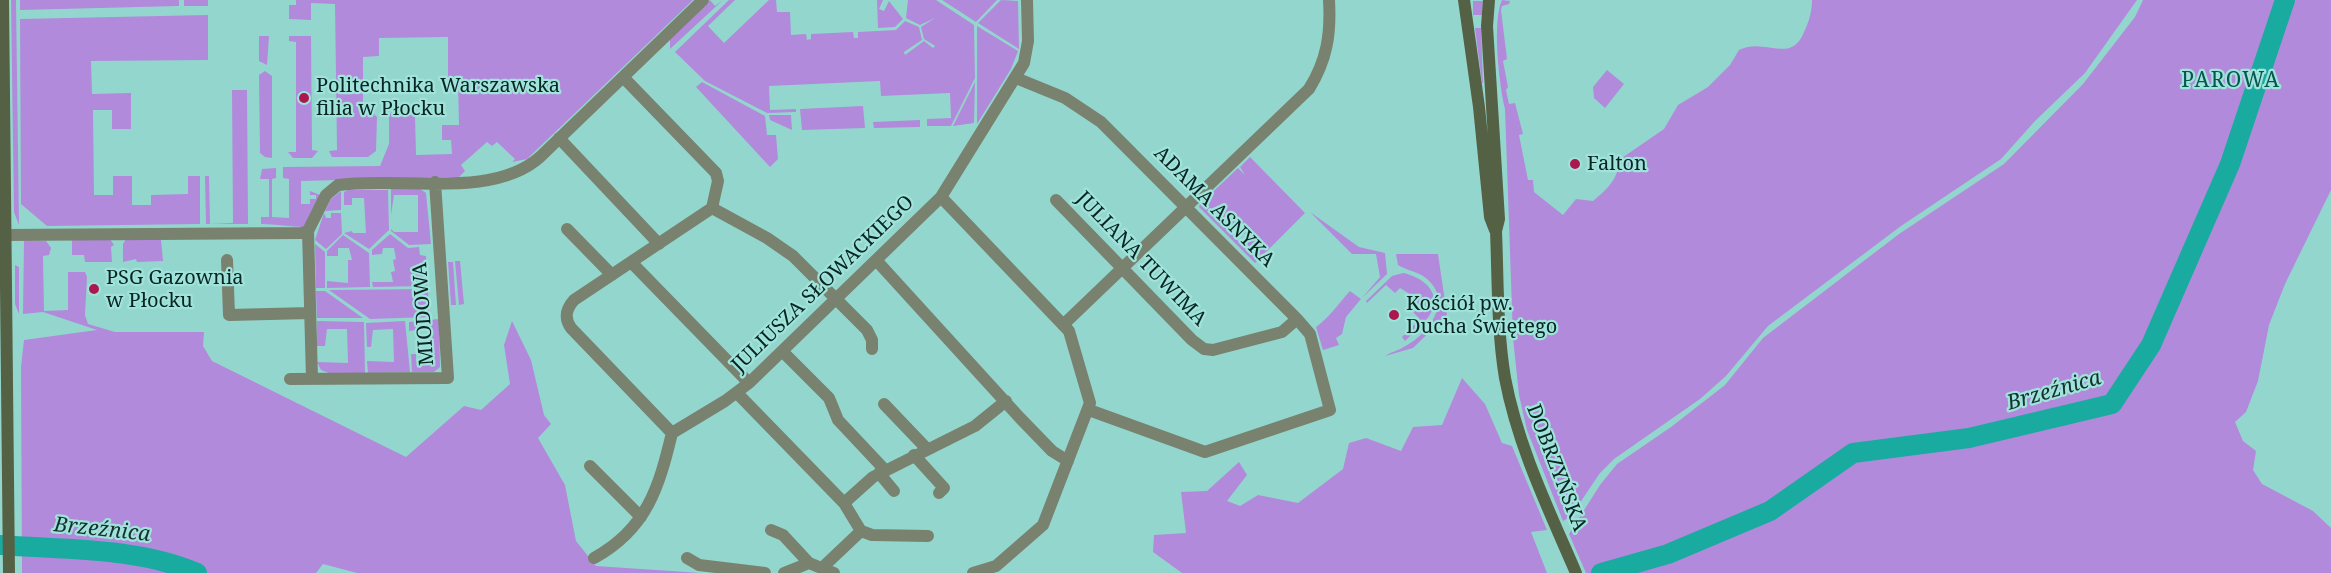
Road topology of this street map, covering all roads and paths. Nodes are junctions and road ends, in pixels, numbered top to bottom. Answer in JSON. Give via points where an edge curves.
{"nodes":[{"id":1,"x":3,"y":0,"type":"edge"},
{"id":2,"x":703,"y":0,"type":"edge"},
{"id":3,"x":1027,"y":0,"type":"edge"},
{"id":4,"x":1329,"y":0,"type":"edge"},
{"id":5,"x":1464,"y":0,"type":"edge"},
{"id":6,"x":1489,"y":0,"type":"edge"},
{"id":7,"x":2,"y":55,"type":"edge"},
{"id":8,"x":623,"y":77,"type":"junction"},
{"id":9,"x":1016,"y":78,"type":"junction"},
{"id":10,"x":560,"y":138,"type":"junction"},
{"id":11,"x":435,"y":182,"type":"junction"},
{"id":12,"x":940,"y":197,"type":"junction"},
{"id":13,"x":1056,"y":200,"type":"dead end"},
{"id":14,"x":1185,"y":206,"type":"junction"},
{"id":15,"x":712,"y":208,"type":"junction"},
{"id":16,"x":567,"y":229,"type":"dead end"},
{"id":17,"x":308,"y":231,"type":"junction"},
{"id":18,"x":1496,"y":231,"type":"junction"},
{"id":19,"x":5,"y":235,"type":"junction"},
{"id":20,"x":659,"y":243,"type":"junction"},
{"id":21,"x":227,"y":260,"type":"dead end"},
{"id":22,"x":876,"y":260,"type":"junction"},
{"id":23,"x":632,"y":262,"type":"junction"},
{"id":24,"x":1122,"y":267,"type":"junction"},
{"id":25,"x":612,"y":275,"type":"junction"},
{"id":26,"x":835,"y":299,"type":"junction"},
{"id":27,"x":310,"y":313,"type":"junction"},
{"id":28,"x":1297,"y":319,"type":"junction"},
{"id":29,"x":1063,"y":325,"type":"junction"},
{"id":30,"x":872,"y":349,"type":"dead end"},
{"id":31,"x":782,"y":351,"type":"junction"},
{"id":32,"x":312,"y":379,"type":"junction"},
{"id":33,"x":290,"y":380,"type":"dead end"},
{"id":34,"x":749,"y":382,"type":"junction"},
{"id":35,"x":737,"y":393,"type":"junction"},
{"id":36,"x":1006,"y":401,"type":"junction"},
{"id":37,"x":884,"y":404,"type":"dead end"},
{"id":38,"x":1089,"y":410,"type":"junction"},
{"id":39,"x":672,"y":433,"type":"junction"},
{"id":40,"x":927,"y":449,"type":"junction"},
{"id":41,"x":914,"y":455,"type":"junction"},
{"id":42,"x":1068,"y":461,"type":"junction"},
{"id":43,"x":590,"y":466,"type":"dead end"},
{"id":44,"x":882,"y":471,"type":"junction"},
{"id":45,"x":894,"y":491,"type":"dead end"},
{"id":46,"x":939,"y":493,"type":"dead end"},
{"id":47,"x":844,"y":503,"type":"junction"},
{"id":48,"x":641,"y":517,"type":"junction"},
{"id":49,"x":771,"y":530,"type":"dead end"},
{"id":50,"x":861,"y":531,"type":"junction"},
{"id":51,"x":928,"y":536,"type":"dead end"},
{"id":52,"x":594,"y":558,"type":"dead end"},
{"id":53,"x":687,"y":558,"type":"dead end"},
{"id":54,"x":809,"y":563,"type":"junction"},
{"id":55,"x":829,"y":570,"type":"edge"},
{"id":56,"x":9,"y":573,"type":"edge"},
{"id":57,"x":765,"y":573,"type":"edge"},
{"id":58,"x":784,"y":573,"type":"edge"},
{"id":59,"x":973,"y":573,"type":"edge"},
{"id":60,"x":1576,"y":573,"type":"edge"}],
"edges":[{"from":1,"to":7,"type":"main road"},
{"from":2,"to":8,"type":"street"},
{"from":3,"to":9,"type":"street","name":"JULIUSZA SŁOWACKIEGO","via":[[1028,48]]},
{"from":4,"to":14,"type":"street","via":[[1328,44],[1309,89]]},
{"from":5,"to":18,"type":"main road","name":"DOBRZYŃSKA","via":[[1490,217]]},
{"from":6,"to":18,"type":"main road","name":"DOBRZYŃSKA","via":[[1499,219]]},
{"from":7,"to":19,"type":"main road"},
{"from":8,"to":10,"type":"street"},
{"from":8,"to":15,"type":"street","via":[[716,173],[718,182]]},
{"from":9,"to":12,"type":"street","name":"JULIUSZA SŁOWACKIEGO"},
{"from":9,"to":14,"type":"street","name":"ADAMA ASNYKA","via":[[1065,98],[1101,122]]},
{"from":10,"to":11,"type":"street","via":[[534,162],[514,173],[474,181]]},
{"from":10,"to":20,"type":"street"},
{"from":11,"to":17,"type":"street","via":[[338,185],[326,195]]},
{"from":11,"to":32,"type":"street","name":"MIODOWA","via":[[448,378]]},
{"from":12,"to":22,"type":"street","name":"JULIUSZA SŁOWACKIEGO"},
{"from":12,"to":29,"type":"street"},
{"from":13,"to":24,"type":"street","name":"JULIANA TUWIMA"},
{"from":14,"to":24,"type":"street"},
{"from":14,"to":28,"type":"street","name":"ADAMA ASNYKA"},
{"from":15,"to":20,"type":"street"},
{"from":15,"to":26,"type":"street","via":[[793,256]]},
{"from":16,"to":25,"type":"street"},
{"from":17,"to":19,"type":"street"},
{"from":17,"to":27,"type":"street"},
{"from":18,"to":60,"type":"main road","name":"DOBRZYŃSKA","via":[[1500,330],[1516,424]]},
{"from":19,"to":56,"type":"main road"},
{"from":20,"to":23,"type":"street"},
{"from":21,"to":27,"type":"street","via":[[229,315]]},
{"from":22,"to":26,"type":"street","name":"JULIUSZA SŁOWACKIEGO"},
{"from":22,"to":36,"type":"street"},
{"from":23,"to":25,"type":"street"},
{"from":23,"to":34,"type":"street"},
{"from":24,"to":28,"type":"street","name":"JULIANA TUWIMA","via":[[1204,349],[1282,332]]},
{"from":24,"to":29,"type":"street"},
{"from":25,"to":39,"type":"street","via":[[574,300],[566,313],[567,321]]},
{"from":26,"to":30,"type":"street","via":[[867,330]]},
{"from":26,"to":31,"type":"street","name":"JULIUSZA SŁOWACKIEGO"},
{"from":27,"to":32,"type":"street"},
{"from":28,"to":38,"type":"street","name":"ADAMA ASNYKA","via":[[1310,334],[1330,410],[1205,452]]},
{"from":29,"to":38,"type":"street","via":[[1074,343],[1089,396]]},
{"from":31,"to":34,"type":"street","name":"JULIUSZA SŁOWACKIEGO"},
{"from":31,"to":44,"type":"street","via":[[829,398],[838,420]]},
{"from":32,"to":33,"type":"street","name":"MIODOWA"},
{"from":34,"to":35,"type":"street","name":"JULIUSZA SŁOWACKIEGO"},
{"from":35,"to":39,"type":"street","name":"JULIUSZA SŁOWACKIEGO"},
{"from":35,"to":47,"type":"street"},
{"from":36,"to":40,"type":"street","via":[[975,426]]},
{"from":36,"to":42,"type":"street","via":[[1052,451]]},
{"from":37,"to":40,"type":"street"},
{"from":38,"to":42,"type":"street"},
{"from":39,"to":48,"type":"street","via":[[661,482]]},
{"from":40,"to":41,"type":"street"},
{"from":41,"to":44,"type":"street"},
{"from":41,"to":46,"type":"street","via":[[944,488]]},
{"from":42,"to":59,"type":"street","via":[[1043,525],[996,566]]},
{"from":43,"to":48,"type":"street"},
{"from":44,"to":45,"type":"street"},
{"from":44,"to":47,"type":"street"},
{"from":47,"to":50,"type":"street"},
{"from":48,"to":52,"type":"street"},
{"from":49,"to":54,"type":"street","via":[[783,535]]},
{"from":50,"to":51,"type":"street","via":[[872,535]]},
{"from":50,"to":55,"type":"street"},
{"from":53,"to":57,"type":"street","via":[[699,565]]},
{"from":54,"to":55,"type":"street"},
{"from":54,"to":58,"type":"street"}]}
